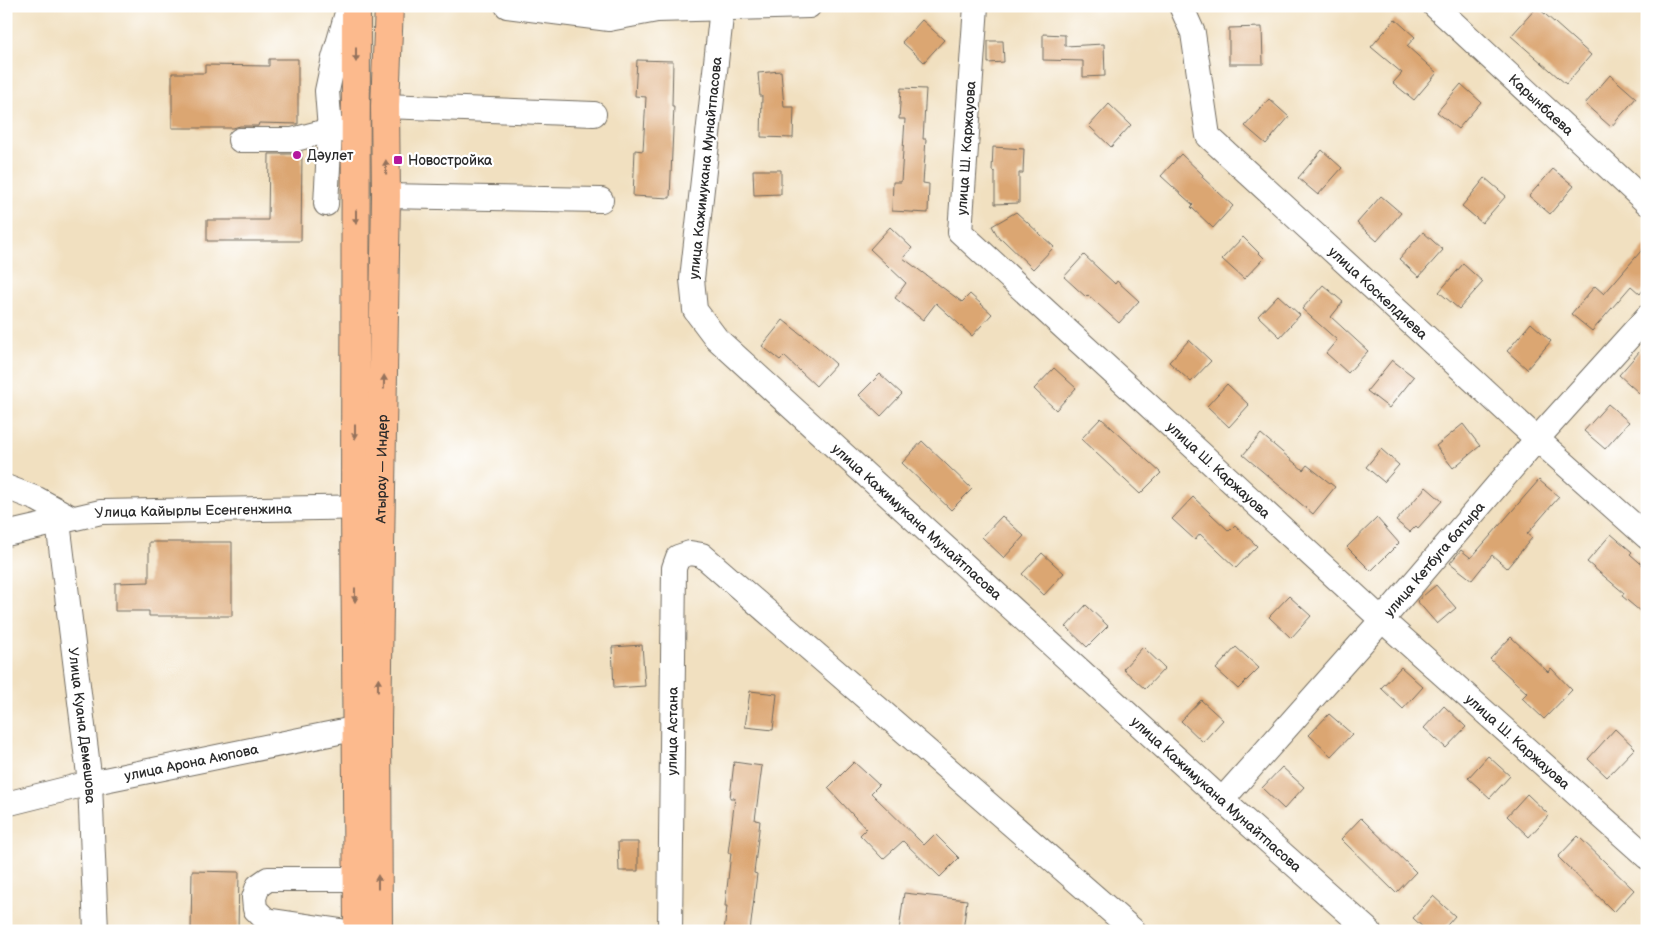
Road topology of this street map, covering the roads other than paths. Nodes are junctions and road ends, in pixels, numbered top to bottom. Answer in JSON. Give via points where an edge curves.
{"nodes":[{"id":1,"x":349,"y":6,"type":"edge"},
{"id":2,"x":356,"y":6,"type":"edge"},
{"id":3,"x":389,"y":6,"type":"edge"},
{"id":4,"x":507,"y":6,"type":"edge"},
{"id":5,"x":808,"y":6,"type":"edge"},
{"id":6,"x":976,"y":6,"type":"edge"},
{"id":7,"x":1181,"y":6,"type":"edge"},
{"id":8,"x":1435,"y":6,"type":"edge"},
{"id":9,"x":722,"y":8,"type":"junction"},
{"id":10,"x":385,"y":106,"type":"junction"},
{"id":11,"x":594,"y":114,"type":"dead end"},
{"id":12,"x":343,"y":129,"type":"junction"},
{"id":13,"x":240,"y":140,"type":"dead end"},
{"id":14,"x":386,"y":196,"type":"junction"},
{"id":15,"x":601,"y":200,"type":"dead end"},
{"id":16,"x":1647,"y":203,"type":"edge"},
{"id":17,"x":326,"y":204,"type":"dead end"},
{"id":18,"x":1647,"y":317,"type":"edge"},
{"id":19,"x":1537,"y":439,"type":"junction"},
{"id":20,"x":6,"y":487,"type":"edge"},
{"id":21,"x":382,"y":507,"type":"junction"},
{"id":22,"x":355,"y":508,"type":"junction"},
{"id":23,"x":65,"y":520,"type":"junction"},
{"id":24,"x":6,"y":534,"type":"edge"},
{"id":25,"x":1647,"y":538,"type":"edge"},
{"id":26,"x":1382,"y":620,"type":"junction"},
{"id":27,"x":367,"y":727,"type":"junction"},
{"id":28,"x":90,"y":783,"type":"junction"},
{"id":29,"x":1222,"y":800,"type":"junction"},
{"id":30,"x":6,"y":804,"type":"edge"},
{"id":31,"x":1647,"y":857,"type":"edge"},
{"id":32,"x":357,"y":879,"type":"junction"},
{"id":33,"x":96,"y":931,"type":"edge"},
{"id":34,"x":341,"y":931,"type":"edge"},
{"id":35,"x":358,"y":931,"type":"edge"},
{"id":36,"x":378,"y":931,"type":"edge"},
{"id":37,"x":670,"y":931,"type":"edge"},
{"id":38,"x":1134,"y":931,"type":"edge"},
{"id":39,"x":1369,"y":931,"type":"edge"}],
"edges":[{"from":1,"to":12,"type":"street","via":[[327,91]]},
{"from":2,"to":12,"type":"main road","name":"Атырау — Индер","one_way":true},
{"from":3,"to":10,"type":"main road","name":"Атырау — Индер"},
{"from":4,"to":9,"type":"street","via":[[609,19],[657,10]]},
{"from":5,"to":9,"type":"street"},
{"from":6,"to":26,"type":"street","name":"улица Ш. Каржауова","via":[[960,232]]},
{"from":7,"to":19,"type":"street","name":"улица Коскелдиева","via":[[1193,33],[1208,136]]},
{"from":8,"to":16,"type":"street","name":"Карынбаева"},
{"from":9,"to":29,"type":"street","name":"улица Кажимукана Мунайтпасова","via":[[692,279],[696,310],[716,338]]},
{"from":10,"to":11,"type":"street"},
{"from":14,"to":10,"type":"main road","name":"Атырау — Индер","one_way":true},
{"from":12,"to":13,"type":"street","via":[[292,140]]},
{"from":12,"to":17,"type":"street"},
{"from":12,"to":22,"type":"main road","name":"Атырау — Индер","one_way":true},
{"from":14,"to":15,"type":"street"},
{"from":21,"to":14,"type":"main road","name":"Атырау — Индер","one_way":true},
{"from":18,"to":19,"type":"street","name":"улица Кетбуга батыра"},
{"from":19,"to":25,"type":"street","name":"улица Коскелдиева"},
{"from":19,"to":26,"type":"street","name":"улица Кетбуга батыра"},
{"from":20,"to":23,"type":"street","via":[[37,499]]},
{"from":21,"to":22,"type":"street","name":"Улица Кайырлы Есенгенжина"},
{"from":27,"to":21,"type":"main road","name":"Атырау — Индер","one_way":true},
{"from":22,"to":23,"type":"street","name":"Улица Кайырлы Есенгенжина","via":[[101,512]]},
{"from":22,"to":27,"type":"main road","name":"Атырау — Индер","one_way":true},
{"from":23,"to":24,"type":"street","name":"Улица Кайырлы Есенгенжина"},
{"from":23,"to":28,"type":"street","name":"Улица Куана Демешова"},
{"from":26,"to":29,"type":"street","name":"улица Кетбуга батыра"},
{"from":26,"to":31,"type":"street","name":"улица Ш. Каржауова"},
{"from":27,"to":28,"type":"street","name":"улица Арона Аюпова"},
{"from":27,"to":32,"type":"main road","name":"Атырау — Индер"},
{"from":36,"to":27,"type":"main road","name":"Атырау — Индер","one_way":true},
{"from":28,"to":30,"type":"street","name":"улица Арона Аюпова"},
{"from":28,"to":33,"type":"street","name":"Улица Куана Демешова"},
{"from":29,"to":39,"type":"street","name":"улица Кажимукана Мунайтпасова"},
{"from":32,"to":34,"type":"street","via":[[268,879],[258,886],[254,898],[255,909],[266,920]]},
{"from":32,"to":35,"type":"main road","name":"Атырау — Индер"},
{"from":37,"to":38,"type":"street","name":"улица Астана","via":[[674,568],[678,557],[690,552],[702,555]]}]}
